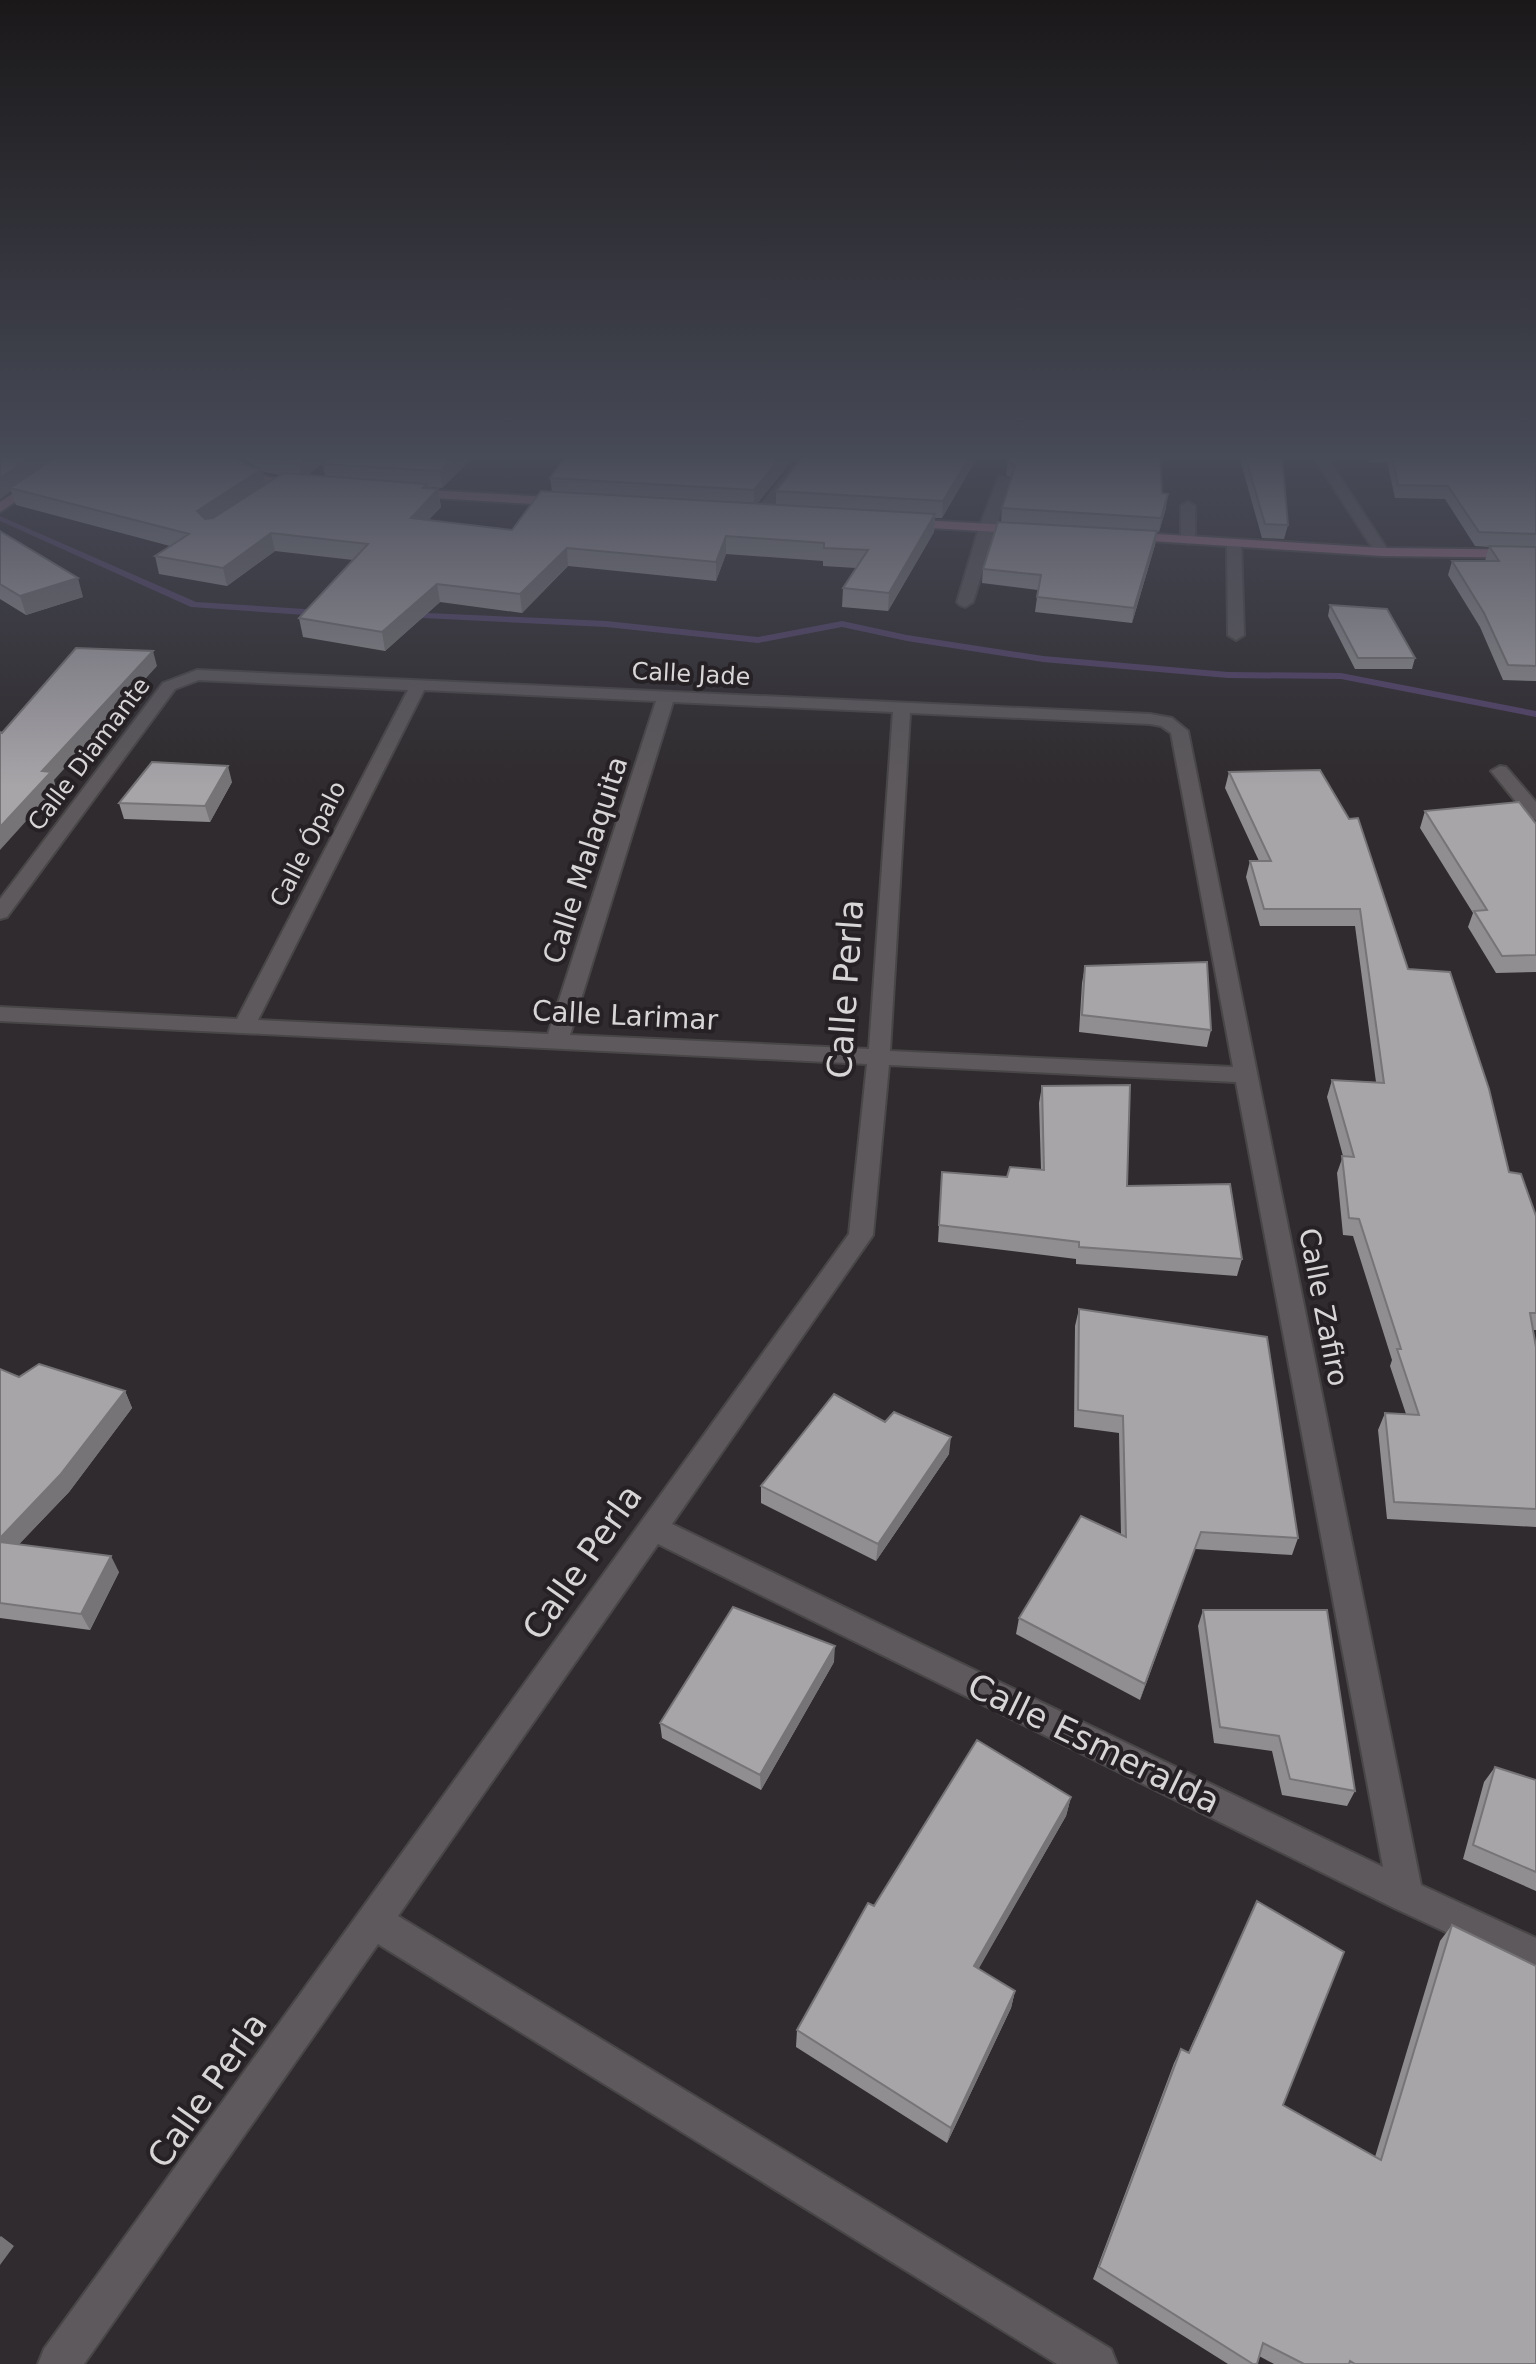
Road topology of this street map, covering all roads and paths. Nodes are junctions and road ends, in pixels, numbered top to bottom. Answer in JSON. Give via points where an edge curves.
{"nodes":[{"id":1,"x":975,"y":566,"type":"edge"},
{"id":2,"x":1235,"y":566,"type":"edge"},
{"id":3,"x":965,"y":602,"type":"dead end"},
{"id":4,"x":1236,"y":635,"type":"dead end"},
{"id":5,"x":197,"y":675,"type":"joint"},
{"id":6,"x":419,"y":685,"type":"junction"},
{"id":7,"x":666,"y":697,"type":"junction"},
{"id":8,"x":902,"y":708,"type":"junction"},
{"id":9,"x":1179,"y":731,"type":"joint"},
{"id":10,"x":1500,"y":771,"type":"dead end"},
{"id":11,"x":1536,"y":814,"type":"edge"},
{"id":12,"x":0,"y":913,"type":"edge"},
{"id":13,"x":0,"y":1014,"type":"edge"},
{"id":14,"x":244,"y":1026,"type":"junction"},
{"id":15,"x":557,"y":1041,"type":"junction"},
{"id":16,"x":879,"y":1058,"type":"junction"},
{"id":17,"x":1246,"y":1075,"type":"junction"},
{"id":18,"x":653,"y":1528,"type":"junction"},
{"id":19,"x":1406,"y":1896,"type":"junction"},
{"id":20,"x":373,"y":1921,"type":"junction"},
{"id":21,"x":1536,"y":1956,"type":"edge"},
{"id":22,"x":59,"y":2364,"type":"edge"},
{"id":23,"x":1096,"y":2364,"type":"edge"}],
"edges":[{"from":1,"to":3,"type":"street"},
{"from":2,"to":4,"type":"street"},
{"from":5,"to":6,"type":"street","name":"Calle Jade"},
{"from":5,"to":12,"type":"street","name":"Calle Diamante","via":[[169,686]]},
{"from":6,"to":7,"type":"street","name":"Calle Jade"},
{"from":6,"to":14,"type":"street","name":"Calle Ópalo"},
{"from":7,"to":8,"type":"street","name":"Calle Jade"},
{"from":7,"to":15,"type":"street","name":"Calle Malaquita"},
{"from":8,"to":9,"type":"street","name":"Calle Jade","via":[[1150,719]]},
{"from":8,"to":16,"type":"street","name":"Calle Perla"},
{"from":9,"to":17,"type":"street","name":"Calle Zafiro"},
{"from":10,"to":11,"type":"street"},
{"from":13,"to":14,"type":"street","name":"Calle Larimar"},
{"from":14,"to":15,"type":"street","name":"Calle Larimar"},
{"from":15,"to":16,"type":"street","name":"Calle Larimar"},
{"from":16,"to":17,"type":"street","name":"Calle Larimar"},
{"from":16,"to":18,"type":"street","name":"Calle Perla","via":[[861,1235]]},
{"from":17,"to":19,"type":"street","name":"Calle Zafiro"},
{"from":18,"to":19,"type":"street","name":"Calle Esmeralda"},
{"from":18,"to":20,"type":"street","name":"Calle Perla"},
{"from":19,"to":21,"type":"street","name":"Calle Esmeralda"},
{"from":20,"to":22,"type":"street","name":"Calle Perla"},
{"from":20,"to":23,"type":"street"}]}
